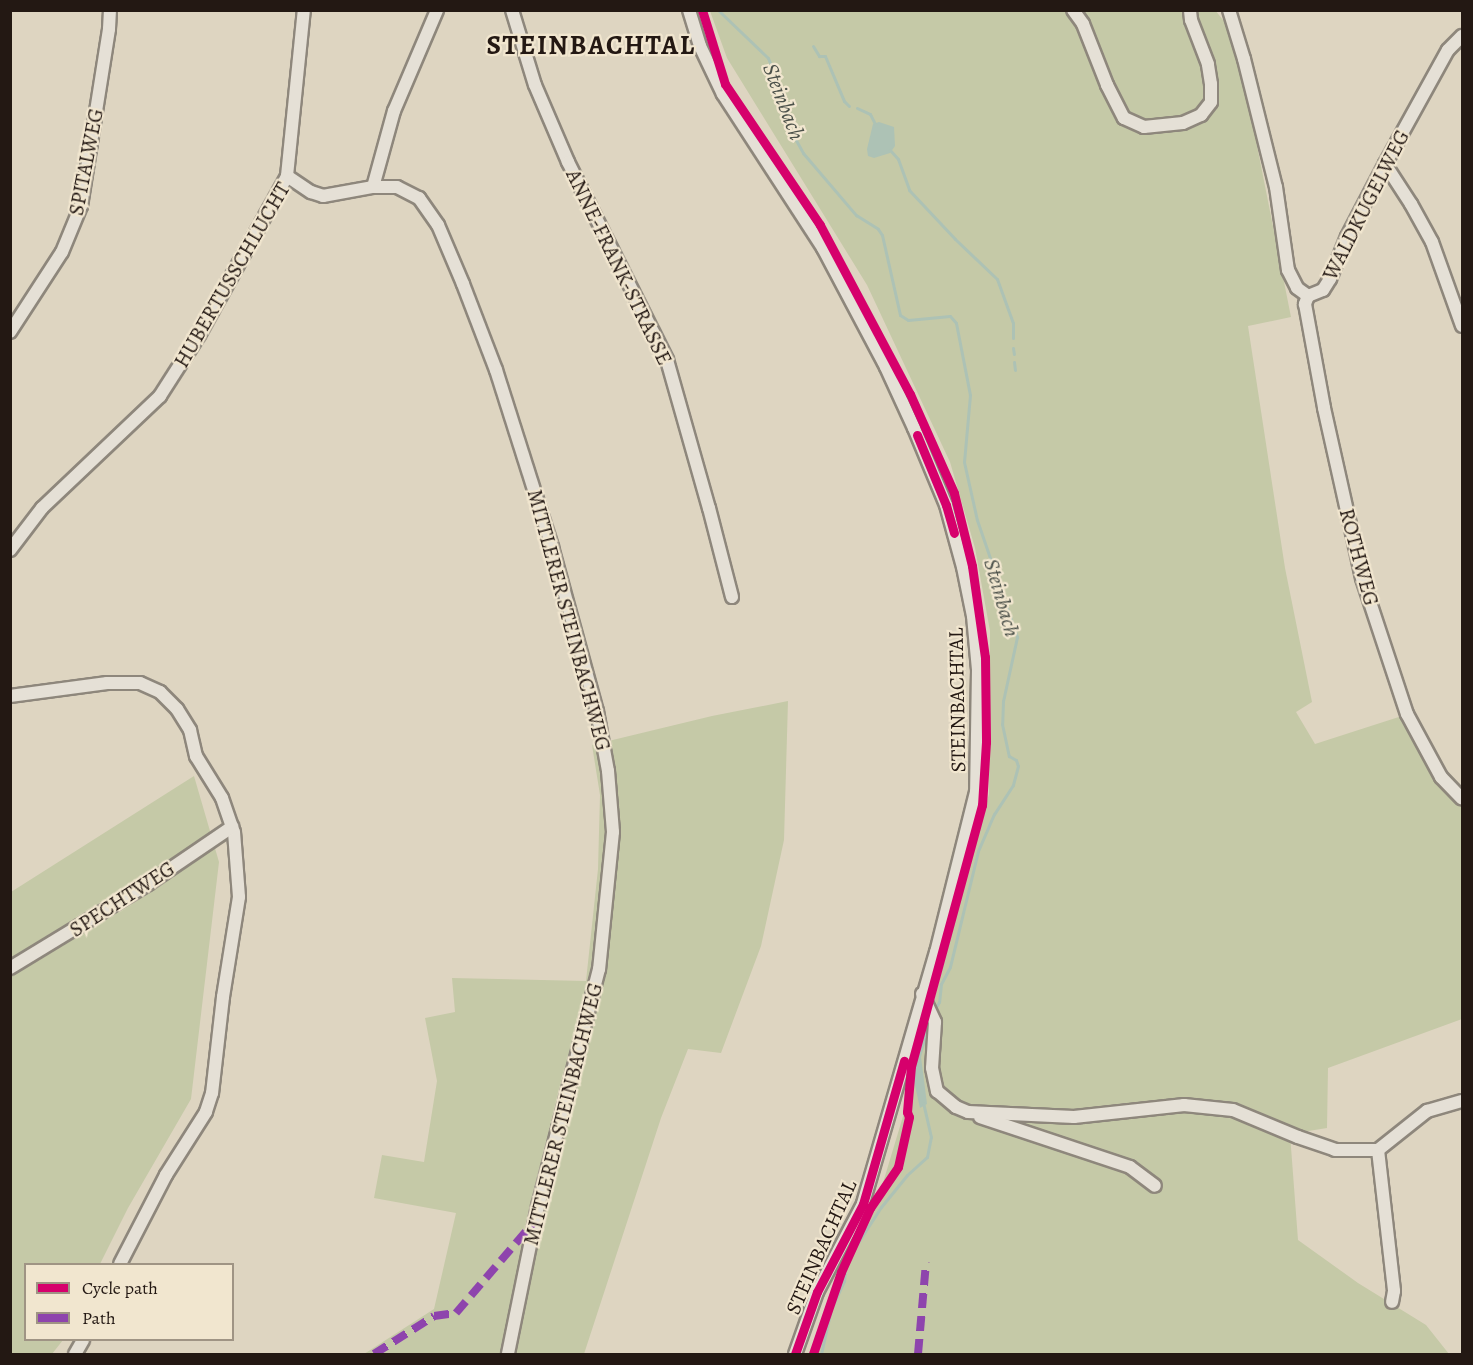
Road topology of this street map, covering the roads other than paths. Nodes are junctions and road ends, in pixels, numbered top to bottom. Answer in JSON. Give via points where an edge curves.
{"nodes":[{"id":1,"x":110,"y":10,"type":"edge"},
{"id":2,"x":304,"y":10,"type":"edge"},
{"id":3,"x":437,"y":10,"type":"edge"},
{"id":4,"x":512,"y":10,"type":"edge"},
{"id":5,"x":689,"y":10,"type":"edge"},
{"id":6,"x":1073,"y":10,"type":"edge"},
{"id":7,"x":1190,"y":10,"type":"edge"},
{"id":8,"x":1229,"y":10,"type":"edge"},
{"id":9,"x":1462,"y":36,"type":"edge"},
{"id":10,"x":1384,"y":164,"type":"junction"},
{"id":11,"x":289,"y":177,"type":"junction"},
{"id":12,"x":373,"y":187,"type":"junction"},
{"id":13,"x":1308,"y":296,"type":"junction"},
{"id":14,"x":1460,"y":313,"type":"edge"},
{"id":15,"x":1462,"y":326,"type":"edge"},
{"id":16,"x":10,"y":332,"type":"edge"},
{"id":17,"x":10,"y":550,"type":"edge"},
{"id":18,"x":732,"y":597,"type":"dead end"},
{"id":19,"x":10,"y":696,"type":"edge"},
{"id":20,"x":1462,"y":799,"type":"edge"},
{"id":21,"x":232,"y":827,"type":"junction"},
{"id":22,"x":10,"y":968,"type":"edge"},
{"id":23,"x":922,"y":994,"type":"junction"},
{"id":24,"x":1462,"y":1101,"type":"edge"},
{"id":25,"x":968,"y":1112,"type":"junction"},
{"id":26,"x":1378,"y":1150,"type":"junction"},
{"id":27,"x":1155,"y":1186,"type":"dead end"},
{"id":28,"x":121,"y":1263,"type":"edge"},
{"id":29,"x":1392,"y":1302,"type":"dead end"},
{"id":30,"x":508,"y":1354,"type":"edge"},
{"id":31,"x":795,"y":1354,"type":"edge"}],
"edges":[{"from":1,"to":16,"type":"street","name":"SPITALWEG","via":[[81,206],[62,252]]},
{"from":2,"to":11,"type":"street"},
{"from":3,"to":12,"type":"street","via":[[394,111]]},
{"from":4,"to":18,"type":"street","name":"ANNE-FRANK-STRASSE","via":[[535,85],[568,162],[667,360]]},
{"from":5,"to":23,"type":"street","name":"STEINBACHTAL","via":[[700,46],[723,94],[823,248],[886,368],[946,505],[963,567],[978,670],[976,792]]},
{"from":6,"to":7,"type":"street","via":[[1083,24],[1124,118],[1144,126],[1183,123],[1201,115],[1211,102],[1208,64]]},
{"from":8,"to":13,"type":"street","name":"WALDKUGELWEG","via":[[1276,187],[1288,270],[1298,288]]},
{"from":9,"to":10,"type":"street","name":"WALDKUGELWEG","via":[[1448,50]]},
{"from":10,"to":13,"type":"street","name":"WALDKUGELWEG","via":[[1330,279],[1323,290]]},
{"from":10,"to":14,"type":"street","via":[[1432,242]]},
{"from":11,"to":12,"type":"street","name":"HUBERTUSSCHLUCHT","via":[[323,196]]},
{"from":11,"to":17,"type":"street","name":"HUBERTUSSCHLUCHT","via":[[160,396],[42,508]]},
{"from":12,"to":30,"type":"street","name":"MITTLERER STEINBACHWEG","via":[[397,187],[419,198],[438,225],[463,284],[496,370],[549,536],[597,711],[608,771],[613,832],[600,969],[538,1206]]},
{"from":13,"to":20,"type":"street","name":"ROTHWEG","via":[[1305,304],[1324,408],[1362,578],[1407,714],[1441,777]]},
{"from":14,"to":15,"type":"street"},
{"from":19,"to":21,"type":"street","via":[[107,683],[140,683],[160,692],[190,730],[196,756],[222,798]]},
{"from":21,"to":22,"type":"street","name":"SPECHTWEG","via":[[148,884]]},
{"from":21,"to":28,"type":"street","via":[[239,897],[212,1093],[206,1112],[166,1175]]},
{"from":23,"to":25,"type":"street","via":[[935,1022],[932,1068],[937,1091]]},
{"from":23,"to":31,"type":"street","name":"STEINBACHTAL","via":[[863,1204],[817,1292]]},
{"from":24,"to":26,"type":"street","via":[[1427,1112]]},
{"from":25,"to":26,"type":"street","via":[[1074,1117],[1184,1105],[1233,1110],[1335,1150]]},
{"from":25,"to":27,"type":"street","via":[[1130,1167]]},
{"from":26,"to":29,"type":"street","via":[[1394,1291]]}]}
